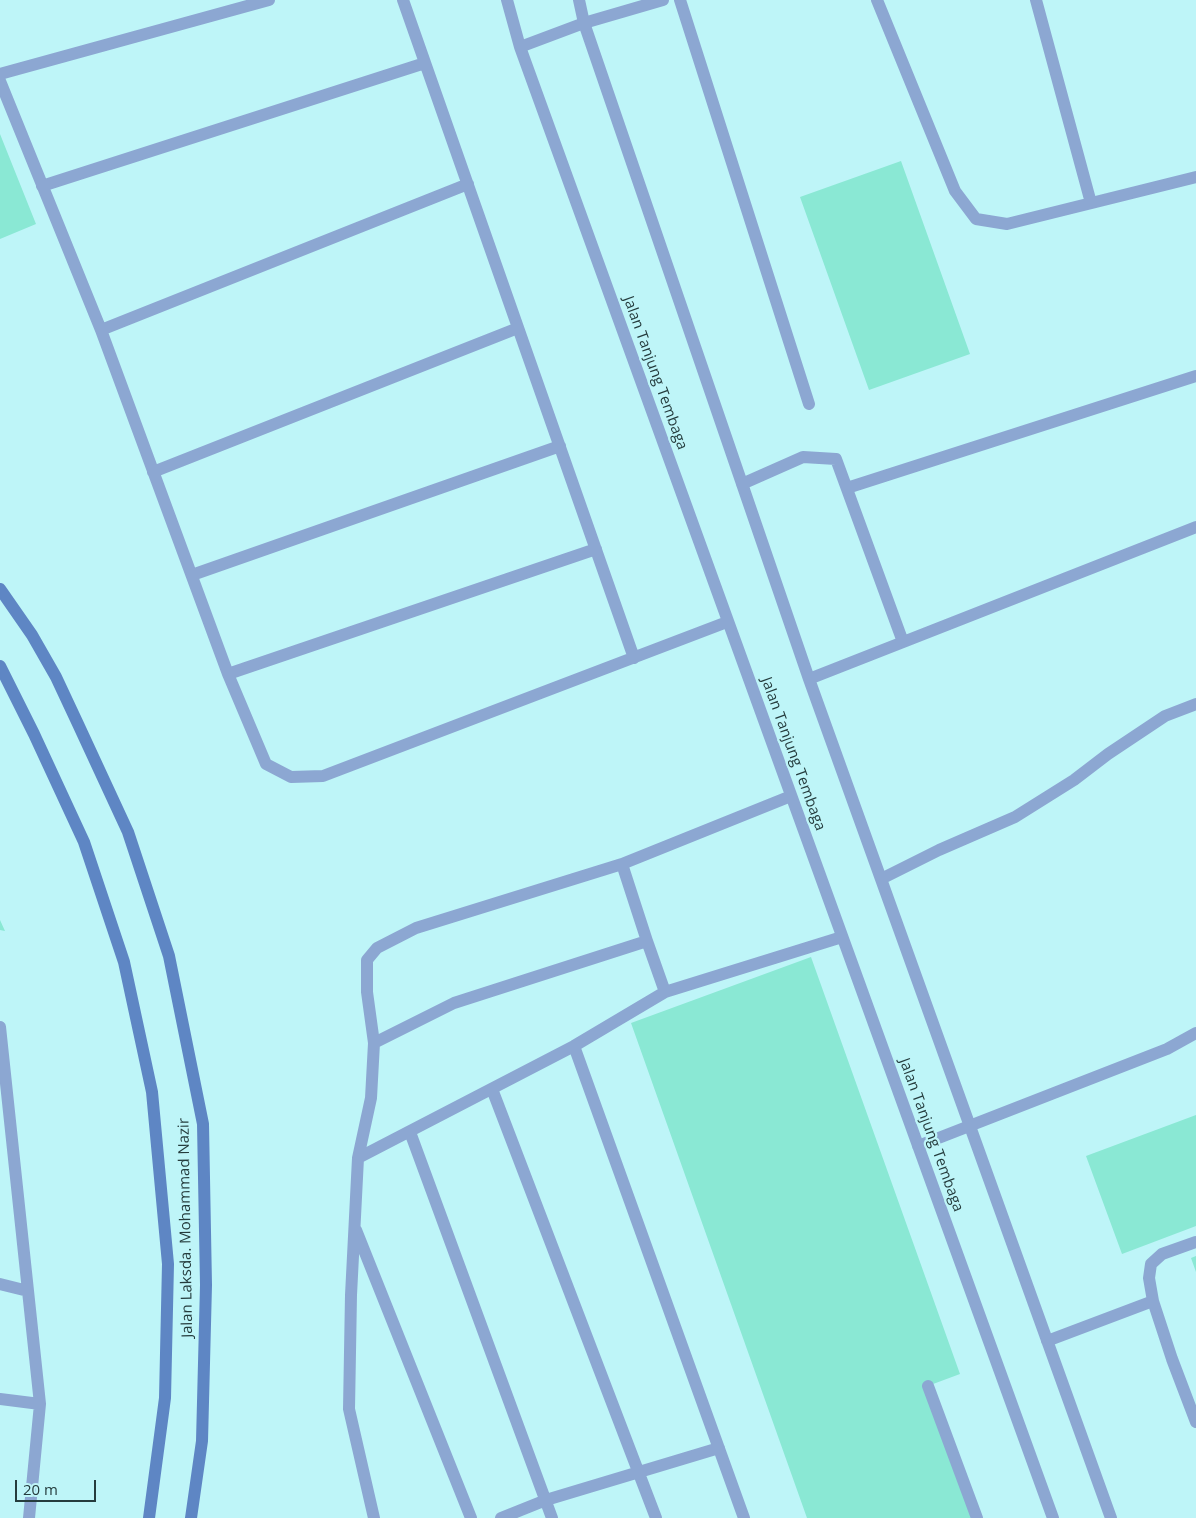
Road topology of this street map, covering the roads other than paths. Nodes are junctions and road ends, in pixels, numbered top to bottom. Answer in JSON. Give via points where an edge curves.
{"nodes":[{"id":1,"x":269,"y":0,"type":"edge"},
{"id":2,"x":403,"y":0,"type":"edge"},
{"id":3,"x":507,"y":0,"type":"edge"},
{"id":4,"x":579,"y":0,"type":"edge"},
{"id":5,"x":663,"y":0,"type":"edge"},
{"id":6,"x":680,"y":0,"type":"edge"},
{"id":7,"x":877,"y":0,"type":"edge"},
{"id":8,"x":1036,"y":0,"type":"edge"},
{"id":9,"x":584,"y":23,"type":"junction"},
{"id":10,"x":520,"y":47,"type":"junction"},
{"id":11,"x":425,"y":63,"type":"junction"},
{"id":12,"x":0,"y":74,"type":"edge"},
{"id":13,"x":0,"y":81,"type":"edge"},
{"id":14,"x":1196,"y":177,"type":"edge"},
{"id":15,"x":468,"y":184,"type":"junction"},
{"id":16,"x":42,"y":186,"type":"junction"},
{"id":17,"x":1091,"y":203,"type":"junction"},
{"id":18,"x":518,"y":328,"type":"junction"},
{"id":19,"x":101,"y":330,"type":"junction"},
{"id":20,"x":1196,"y":376,"type":"edge"},
{"id":21,"x":810,"y":404,"type":"dead end"},
{"id":22,"x":560,"y":446,"type":"junction"},
{"id":23,"x":153,"y":472,"type":"junction"},
{"id":24,"x":742,"y":484,"type":"junction"},
{"id":25,"x":847,"y":488,"type":"junction"},
{"id":26,"x":1196,"y":528,"type":"edge"},
{"id":27,"x":596,"y":549,"type":"junction"},
{"id":28,"x":192,"y":575,"type":"junction"},
{"id":29,"x":0,"y":589,"type":"edge"},
{"id":30,"x":727,"y":622,"type":"junction"},
{"id":31,"x":902,"y":642,"type":"junction"},
{"id":32,"x":634,"y":658,"type":"junction"},
{"id":33,"x":0,"y":666,"type":"edge"},
{"id":34,"x":228,"y":674,"type":"junction"},
{"id":35,"x":809,"y":679,"type":"junction"},
{"id":36,"x":1196,"y":704,"type":"edge"},
{"id":37,"x":791,"y":796,"type":"junction"},
{"id":38,"x":622,"y":864,"type":"junction"},
{"id":39,"x":881,"y":879,"type":"junction"},
{"id":40,"x":842,"y":937,"type":"junction"},
{"id":41,"x":647,"y":940,"type":"junction"},
{"id":42,"x":665,"y":992,"type":"junction"},
{"id":43,"x":0,"y":1027,"type":"edge"},
{"id":44,"x":1196,"y":1033,"type":"edge"},
{"id":45,"x":374,"y":1043,"type":"junction"},
{"id":46,"x":574,"y":1046,"type":"junction"},
{"id":47,"x":492,"y":1089,"type":"junction"},
{"id":48,"x":970,"y":1127,"type":"junction"},
{"id":49,"x":410,"y":1132,"type":"junction"},
{"id":50,"x":918,"y":1146,"type":"junction"},
{"id":51,"x":358,"y":1158,"type":"junction"},
{"id":52,"x":354,"y":1225,"type":"junction"},
{"id":53,"x":1196,"y":1242,"type":"edge"},
{"id":54,"x":0,"y":1284,"type":"edge"},
{"id":55,"x":28,"y":1291,"type":"junction"},
{"id":56,"x":1153,"y":1301,"type":"junction"},
{"id":57,"x":1047,"y":1341,"type":"junction"},
{"id":58,"x":928,"y":1386,"type":"dead end"},
{"id":59,"x":0,"y":1399,"type":"edge"},
{"id":60,"x":40,"y":1404,"type":"junction"},
{"id":61,"x":1196,"y":1422,"type":"edge"},
{"id":62,"x":719,"y":1448,"type":"junction"},
{"id":63,"x":639,"y":1473,"type":"junction"},
{"id":64,"x":546,"y":1500,"type":"junction"},
{"id":65,"x":29,"y":1518,"type":"edge"},
{"id":66,"x":149,"y":1518,"type":"edge"},
{"id":67,"x":191,"y":1518,"type":"edge"},
{"id":68,"x":374,"y":1518,"type":"edge"},
{"id":69,"x":471,"y":1518,"type":"edge"},
{"id":70,"x":501,"y":1518,"type":"edge"},
{"id":71,"x":552,"y":1518,"type":"edge"},
{"id":72,"x":656,"y":1518,"type":"edge"},
{"id":73,"x":744,"y":1518,"type":"edge"},
{"id":74,"x":977,"y":1518,"type":"edge"},
{"id":75,"x":1053,"y":1518,"type":"edge"},
{"id":76,"x":1111,"y":1518,"type":"edge"}],
"edges":[{"from":1,"to":12,"type":"lane"},
{"from":2,"to":11,"type":"lane"},
{"from":3,"to":10,"type":"lane","name":"Jalan Tanjung Tembaga"},
{"from":4,"to":9,"type":"lane"},
{"from":5,"to":9,"type":"lane"},
{"from":6,"to":21,"type":"lane"},
{"from":7,"to":17,"type":"lane","via":[[955,191],[976,218],[1007,224]]},
{"from":8,"to":17,"type":"lane"},
{"from":9,"to":10,"type":"lane"},
{"from":9,"to":24,"type":"lane"},
{"from":10,"to":30,"type":"lane","name":"Jalan Tanjung Tembaga"},
{"from":11,"to":15,"type":"lane"},
{"from":11,"to":16,"type":"lane"},
{"from":13,"to":16,"type":"lane"},
{"from":14,"to":17,"type":"lane"},
{"from":15,"to":18,"type":"lane"},
{"from":15,"to":19,"type":"lane"},
{"from":16,"to":19,"type":"lane"},
{"from":18,"to":22,"type":"lane"},
{"from":18,"to":23,"type":"lane"},
{"from":19,"to":23,"type":"lane"},
{"from":20,"to":25,"type":"lane"},
{"from":22,"to":27,"type":"lane"},
{"from":22,"to":28,"type":"lane"},
{"from":23,"to":28,"type":"lane"},
{"from":24,"to":25,"type":"lane","via":[[803,457],[819,457],[836,459]]},
{"from":24,"to":35,"type":"lane"},
{"from":25,"to":31,"type":"lane"},
{"from":26,"to":31,"type":"lane"},
{"from":27,"to":32,"type":"lane"},
{"from":27,"to":34,"type":"lane"},
{"from":28,"to":34,"type":"lane"},
{"from":29,"to":67,"type":"main road","name":"Jalan Laksda. Mohammad Nazir","via":[[32,635],[75,716],[128,832],[169,956],[203,1124],[206,1285],[202,1441]]},
{"from":30,"to":32,"type":"lane"},
{"from":30,"to":37,"type":"lane","name":"Jalan Tanjung Tembaga"},
{"from":31,"to":35,"type":"lane"},
{"from":32,"to":34,"type":"lane","via":[[323,776],[291,777],[266,764]]},
{"from":33,"to":66,"type":"main road","name":"Jalan Laksda. Mohammad Nazir","via":[[84,842],[124,962],[152,1092],[168,1264],[165,1398]]},
{"from":35,"to":39,"type":"lane"},
{"from":36,"to":39,"type":"lane","via":[[1164,716],[1015,817]]},
{"from":37,"to":38,"type":"lane"},
{"from":37,"to":40,"type":"lane","name":"Jalan Tanjung Tembaga"},
{"from":38,"to":41,"type":"lane"},
{"from":38,"to":45,"type":"lane","via":[[416,928],[377,948],[367,960],[367,992]]},
{"from":39,"to":48,"type":"lane"},
{"from":40,"to":42,"type":"lane","via":[[776,964]]},
{"from":40,"to":50,"type":"lane","name":"Jalan Tanjung Tembaga"},
{"from":41,"to":42,"type":"lane"},
{"from":41,"to":45,"type":"lane","via":[[454,1003]]},
{"from":42,"to":46,"type":"lane"},
{"from":43,"to":55,"type":"lane"},
{"from":44,"to":48,"type":"lane","via":[[1167,1050]]},
{"from":45,"to":51,"type":"lane","via":[[371,1098]]},
{"from":46,"to":47,"type":"lane"},
{"from":46,"to":62,"type":"lane"},
{"from":47,"to":49,"type":"lane"},
{"from":47,"to":63,"type":"lane"},
{"from":48,"to":50,"type":"lane"},
{"from":48,"to":57,"type":"lane"},
{"from":49,"to":51,"type":"lane"},
{"from":49,"to":64,"type":"lane"},
{"from":50,"to":75,"type":"lane","name":"Jalan Tanjung Tembaga"},
{"from":51,"to":52,"type":"lane"},
{"from":52,"to":68,"type":"lane","via":[[349,1409]]},
{"from":52,"to":69,"type":"lane"},
{"from":53,"to":56,"type":"lane","via":[[1162,1254],[1151,1264],[1149,1278]]},
{"from":54,"to":55,"type":"lane"},
{"from":55,"to":60,"type":"lane"},
{"from":56,"to":57,"type":"lane"},
{"from":56,"to":61,"type":"lane"},
{"from":57,"to":76,"type":"lane"},
{"from":58,"to":74,"type":"lane"},
{"from":59,"to":60,"type":"lane"},
{"from":60,"to":65,"type":"lane"},
{"from":62,"to":63,"type":"lane"},
{"from":62,"to":73,"type":"lane"},
{"from":63,"to":64,"type":"lane"},
{"from":63,"to":72,"type":"lane"},
{"from":64,"to":70,"type":"lane"},
{"from":64,"to":71,"type":"lane"}]}
